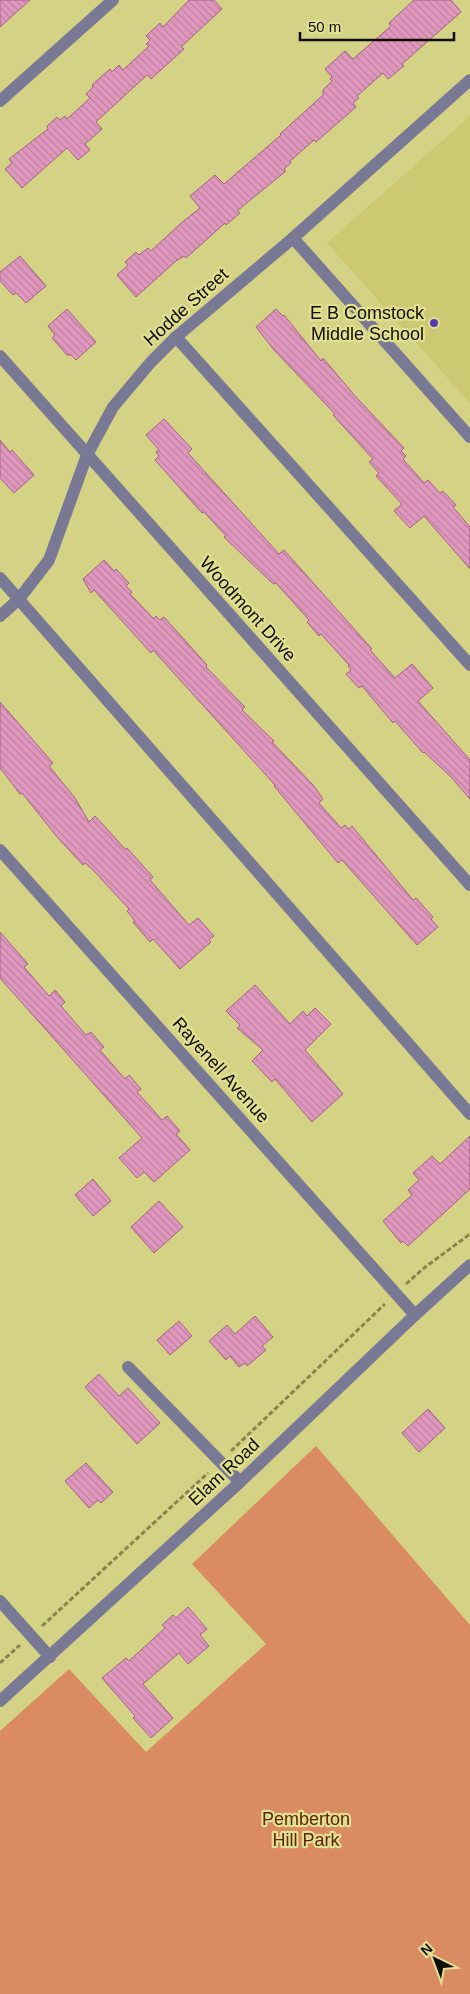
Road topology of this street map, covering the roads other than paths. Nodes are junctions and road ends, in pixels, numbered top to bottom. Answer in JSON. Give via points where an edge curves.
{"nodes":[{"id":1,"x":113,"y":0,"type":"edge"},
{"id":2,"x":470,"y":80,"type":"edge"},
{"id":3,"x":0,"y":101,"type":"edge"},
{"id":4,"x":293,"y":238,"type":"junction"},
{"id":5,"x":176,"y":337,"type":"junction"},
{"id":6,"x":0,"y":356,"type":"edge"},
{"id":7,"x":470,"y":437,"type":"edge"},
{"id":8,"x":87,"y":455,"type":"junction"},
{"id":9,"x":0,"y":578,"type":"edge"},
{"id":10,"x":19,"y":599,"type":"junction"},
{"id":11,"x":0,"y":616,"type":"edge"},
{"id":12,"x":470,"y":665,"type":"edge"},
{"id":13,"x":0,"y":850,"type":"edge"},
{"id":14,"x":470,"y":885,"type":"edge"},
{"id":15,"x":470,"y":1114,"type":"edge"},
{"id":16,"x":470,"y":1265,"type":"edge"},
{"id":17,"x":415,"y":1314,"type":"junction"},
{"id":18,"x":128,"y":1367,"type":"dead end"},
{"id":19,"x":240,"y":1482,"type":"junction"},
{"id":20,"x":0,"y":1601,"type":"edge"},
{"id":21,"x":50,"y":1657,"type":"junction"},
{"id":22,"x":0,"y":1701,"type":"edge"}],
"edges":[{"from":1,"to":3,"type":"street"},
{"from":2,"to":4,"type":"street","name":"Hodde Street"},
{"from":4,"to":5,"type":"street","name":"Hodde Street"},
{"from":4,"to":7,"type":"street"},
{"from":5,"to":8,"type":"street","name":"Hodde Street","via":[[113,407]]},
{"from":5,"to":12,"type":"street"},
{"from":6,"to":8,"type":"street","name":"Woodmont Drive"},
{"from":8,"to":10,"type":"street","name":"Hodde Street","via":[[49,560]]},
{"from":8,"to":14,"type":"street","name":"Woodmont Drive"},
{"from":9,"to":10,"type":"street"},
{"from":10,"to":11,"type":"street","name":"Hodde Street"},
{"from":10,"to":15,"type":"street"},
{"from":13,"to":17,"type":"street","name":"Rayenell Avenue"},
{"from":16,"to":17,"type":"street","name":"Elam Road"},
{"from":17,"to":19,"type":"street","name":"Elam Road"},
{"from":18,"to":19,"type":"street"},
{"from":19,"to":21,"type":"street","name":"Elam Road"},
{"from":20,"to":21,"type":"street"},
{"from":21,"to":22,"type":"street","name":"Elam Road"}]}
